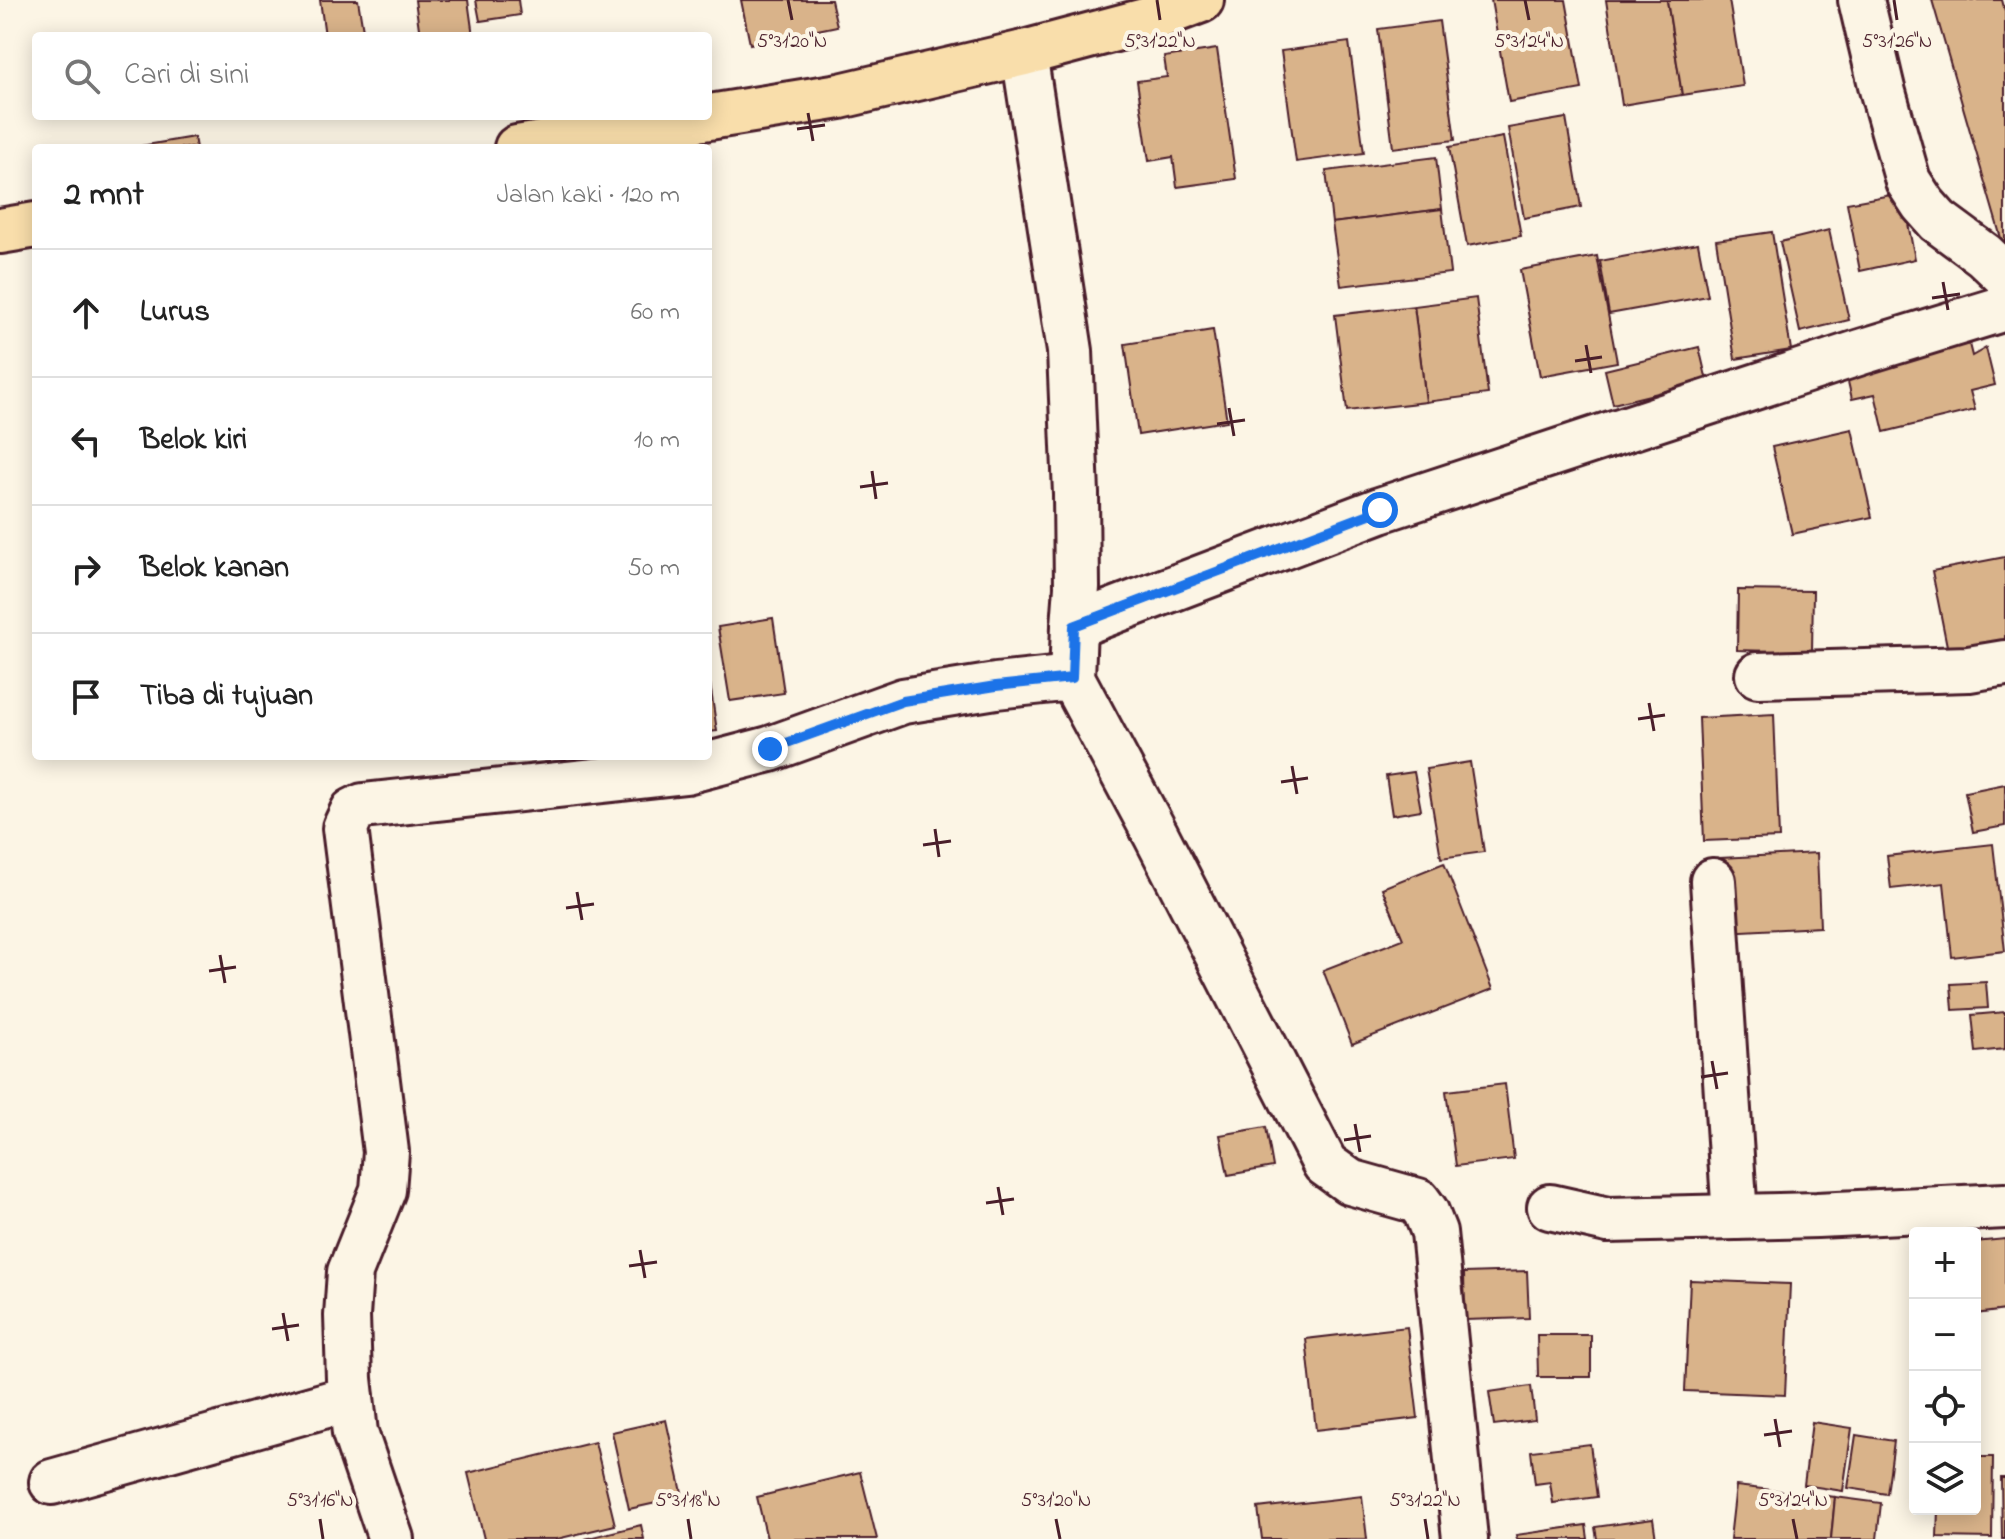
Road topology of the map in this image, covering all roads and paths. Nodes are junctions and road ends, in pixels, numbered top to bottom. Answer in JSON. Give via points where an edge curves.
{"nodes":[{"id":1,"x":1201,"y":0,"type":"edge"},
{"id":2,"x":1861,"y":0,"type":"edge"},
{"id":3,"x":1024,"y":53,"type":"junction"},
{"id":4,"x":712,"y":117,"type":"edge"},
{"id":5,"x":691,"y":120,"type":"edge"},
{"id":6,"x":542,"y":144,"type":"edge"},
{"id":7,"x":32,"y":226,"type":"edge"},
{"id":8,"x":0,"y":231,"type":"edge"},
{"id":9,"x":2005,"y":275,"type":"edge"},
{"id":10,"x":2005,"y":308,"type":"edge"},
{"id":11,"x":1074,"y":626,"type":"junction"},
{"id":12,"x":2005,"y":663,"type":"edge"},
{"id":13,"x":1758,"y":675,"type":"dead end"},
{"id":14,"x":1072,"y":678,"type":"junction"},
{"id":15,"x":1713,"y":881,"type":"dead end"},
{"id":16,"x":2005,"y":1206,"type":"edge"},
{"id":17,"x":1550,"y":1207,"type":"dead end"},
{"id":18,"x":1735,"y":1217,"type":"junction"},
{"id":19,"x":351,"y":1398,"type":"junction"},
{"id":20,"x":52,"y":1482,"type":"dead end"},
{"id":21,"x":391,"y":1539,"type":"edge"},
{"id":22,"x":1465,"y":1539,"type":"edge"}],
"edges":[{"from":1,"to":3,"type":"main road","via":[[1145,21]]},
{"from":2,"to":9,"type":"street","via":[[1908,181],[1938,221]]},
{"from":3,"to":4,"type":"main road","via":[[840,96]]},
{"from":3,"to":11,"type":"street","via":[[1070,351]]},
{"from":5,"to":6,"type":"main road"},
{"from":7,"to":8,"type":"main road"},
{"from":10,"to":11,"type":"street","via":[[1380,510]]},
{"from":11,"to":14,"type":"street"},
{"from":12,"to":13,"type":"street","via":[[1969,669]]},
{"from":14,"to":19,"type":"street","via":[[903,701],[770,749],[686,771],[353,811],[345,828],[386,1152],[383,1190],[350,1272]]},
{"from":14,"to":22,"type":"street","via":[[1325,1164],[1350,1182],[1418,1201],[1426,1212],[1434,1232]]},
{"from":15,"to":18,"type":"street"},
{"from":16,"to":18,"type":"street"},
{"from":17,"to":18,"type":"street","via":[[1608,1220]]},
{"from":19,"to":20,"type":"street"},
{"from":19,"to":21,"type":"street","via":[[355,1433]]}]}
